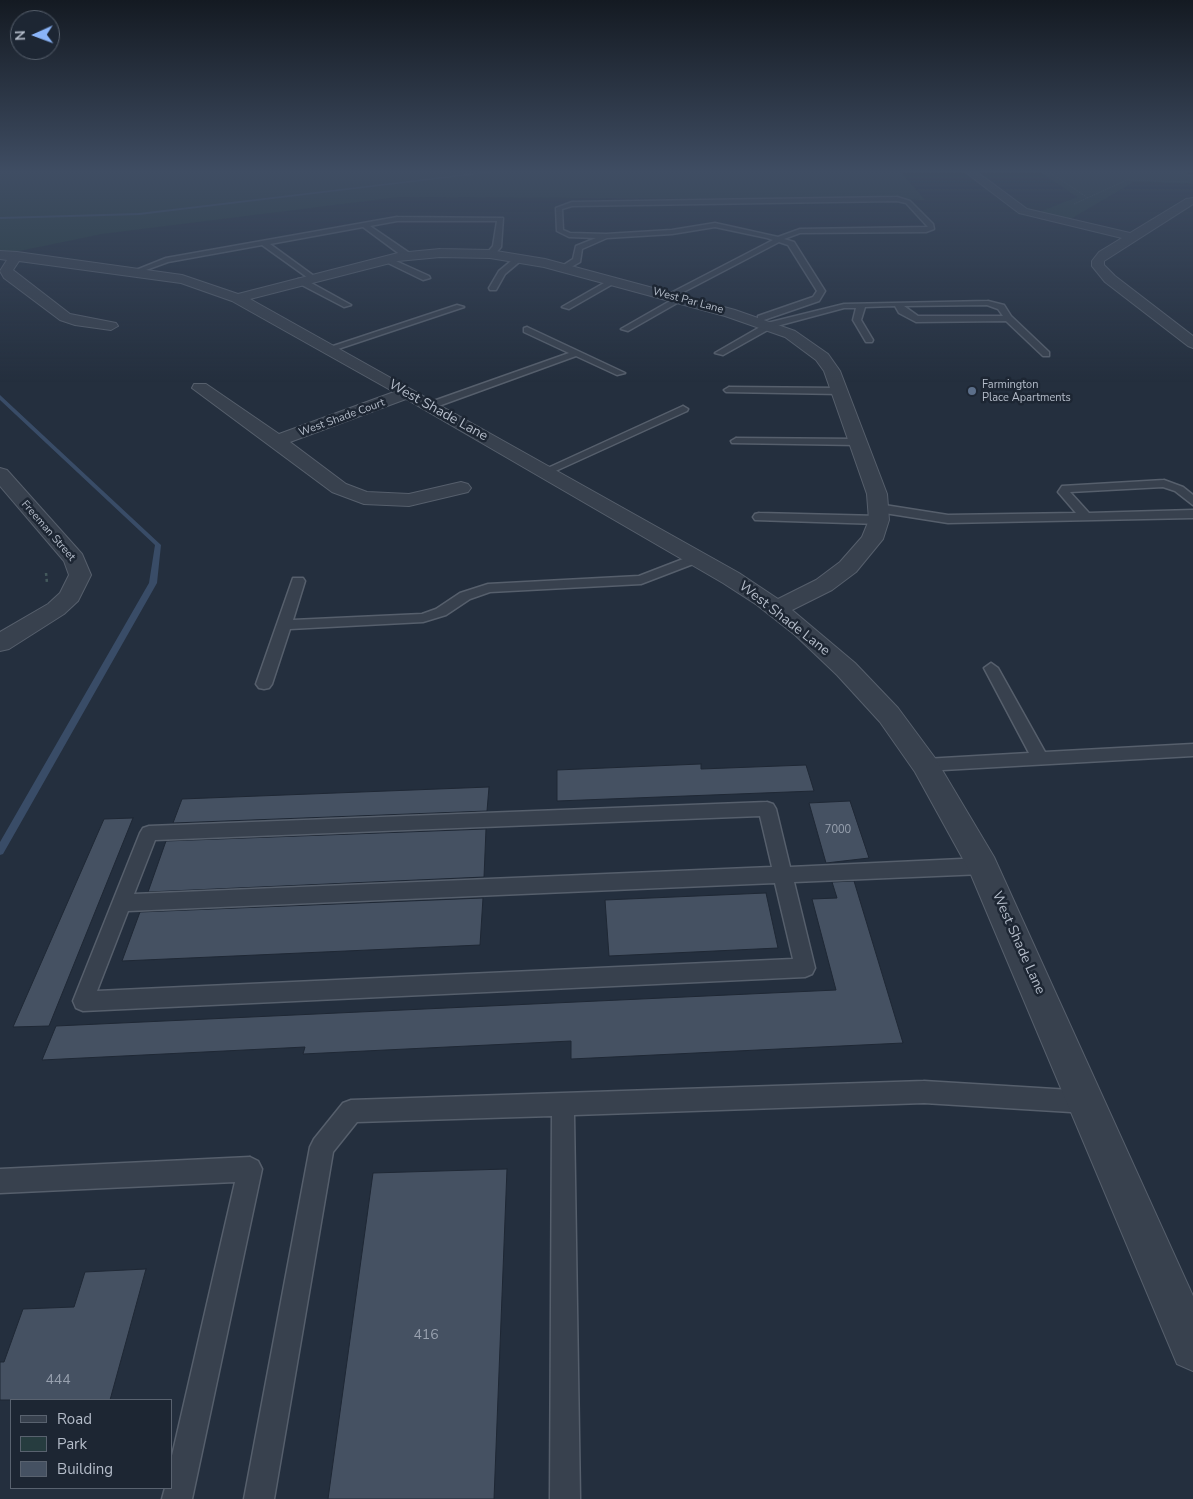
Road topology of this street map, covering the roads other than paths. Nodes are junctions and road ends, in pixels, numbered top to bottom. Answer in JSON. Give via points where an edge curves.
{"nodes":[{"id":1,"x":270,"y":242,"type":"edge"},
{"id":2,"x":388,"y":242,"type":"edge"},
{"id":3,"x":498,"y":242,"type":"edge"},
{"id":4,"x":572,"y":242,"type":"edge"},
{"id":5,"x":593,"y":242,"type":"edge"},
{"id":6,"x":770,"y":242,"type":"edge"},
{"id":7,"x":786,"y":242,"type":"edge"},
{"id":8,"x":1124,"y":242,"type":"edge"},
{"id":9,"x":264,"y":243,"type":"junction"},
{"id":10,"x":579,"y":248,"type":"junction"},
{"id":11,"x":490,"y":254,"type":"junction"},
{"id":12,"x":9,"y":256,"type":"edge"},
{"id":13,"x":408,"y":256,"type":"junction"},
{"id":14,"x":520,"y":258,"type":"junction"},
{"id":15,"x":387,"y":259,"type":"junction"},
{"id":16,"x":563,"y":268,"type":"junction"},
{"id":17,"x":135,"y":272,"type":"junction"},
{"id":18,"x":426,"y":278,"type":"dead end"},
{"id":19,"x":306,"y":280,"type":"junction"},
{"id":20,"x":614,"y":281,"type":"junction"},
{"id":21,"x":816,"y":281,"type":"junction"},
{"id":22,"x":494,"y":288,"type":"dead end"},
{"id":23,"x":808,"y":288,"type":"dead end"},
{"id":24,"x":800,"y":296,"type":"dead end"},
{"id":25,"x":237,"y":298,"type":"junction"},
{"id":26,"x":675,"y":298,"type":"junction"},
{"id":27,"x":898,"y":304,"type":"junction"},
{"id":28,"x":346,"y":305,"type":"dead end"},
{"id":29,"x":797,"y":305,"type":"junction"},
{"id":30,"x":861,"y":305,"type":"junction"},
{"id":31,"x":460,"y":307,"type":"dead end"},
{"id":32,"x":566,"y":307,"type":"dead end"},
{"id":33,"x":1008,"y":318,"type":"junction"},
{"id":34,"x":754,"y":320,"type":"junction"},
{"id":35,"x":770,"y":325,"type":"junction"},
{"id":36,"x":111,"y":326,"type":"dead end"},
{"id":37,"x":625,"y":329,"type":"dead end"},
{"id":38,"x":527,"y":330,"type":"dead end"},
{"id":39,"x":869,"y":340,"type":"dead end"},
{"id":40,"x":1193,"y":343,"type":"edge"},
{"id":41,"x":329,"y":349,"type":"junction"},
{"id":42,"x":577,"y":353,"type":"junction"},
{"id":43,"x":720,"y":353,"type":"dead end"},
{"id":44,"x":1046,"y":354,"type":"dead end"},
{"id":45,"x":620,"y":373,"type":"dead end"},
{"id":46,"x":200,"y":388,"type":"dead end"},
{"id":47,"x":729,"y":390,"type":"dead end"},
{"id":48,"x":840,"y":391,"type":"junction"},
{"id":49,"x":407,"y":393,"type":"junction"},
{"id":50,"x":429,"y":406,"type":"junction"},
{"id":51,"x":682,"y":409,"type":"dead end"},
{"id":52,"x":277,"y":441,"type":"junction"},
{"id":53,"x":736,"y":441,"type":"dead end"},
{"id":54,"x":858,"y":442,"type":"junction"},
{"id":55,"x":545,"y":472,"type":"junction"},
{"id":56,"x":0,"y":475,"type":"edge"},
{"id":57,"x":461,"y":488,"type":"dead end"},
{"id":58,"x":1193,"y":502,"type":"edge"},
{"id":59,"x":879,"y":514,"type":"junction"},
{"id":60,"x":1193,"y":514,"type":"edge"},
{"id":61,"x":759,"y":517,"type":"dead end"},
{"id":62,"x":1086,"y":518,"type":"junction"},
{"id":63,"x":696,"y":558,"type":"junction"},
{"id":64,"x":298,"y":581,"type":"dead end"},
{"id":65,"x":776,"y":609,"type":"junction"},
{"id":66,"x":284,"y":625,"type":"junction"},
{"id":67,"x":0,"y":643,"type":"edge"},
{"id":68,"x":991,"y":668,"type":"dead end"},
{"id":69,"x":264,"y":684,"type":"dead end"},
{"id":70,"x":1193,"y":750,"type":"edge"},
{"id":71,"x":1040,"y":758,"type":"junction"},
{"id":72,"x":925,"y":764,"type":"junction"},
{"id":73,"x":983,"y":866,"type":"junction"},
{"id":74,"x":783,"y":874,"type":"junction"},
{"id":75,"x":121,"y":903,"type":"junction"},
{"id":76,"x":1087,"y":1102,"type":"junction"},
{"id":77,"x":563,"y":1104,"type":"junction"},
{"id":78,"x":0,"y":1181,"type":"edge"},
{"id":79,"x":1181,"y":1293,"type":"edge"},
{"id":80,"x":1193,"y":1348,"type":"edge"},
{"id":81,"x":177,"y":1499,"type":"edge"},
{"id":82,"x":259,"y":1499,"type":"edge"},
{"id":83,"x":565,"y":1499,"type":"edge"}],
"edges":[{"from":1,"to":9,"type":"lane"},
{"from":2,"to":13,"type":"lane"},
{"from":3,"to":11,"type":"lane"},
{"from":4,"to":10,"type":"lane"},
{"from":5,"to":10,"type":"lane"},
{"from":6,"to":26,"type":"lane"},
{"from":7,"to":21,"type":"lane","via":[[791,244]]},
{"from":8,"to":40,"type":"street","via":[[1103,255],[1098,266],[1110,279]]},
{"from":9,"to":17,"type":"lane","via":[[166,260]]},
{"from":9,"to":19,"type":"lane"},
{"from":10,"to":16,"type":"lane","via":[[577,260]]},
{"from":11,"to":13,"type":"street","name":"West Par Lane"},
{"from":11,"to":14,"type":"street","name":"West Par Lane"},
{"from":12,"to":17,"type":"street","name":"West Shade Lane"},
{"from":12,"to":36,"type":"street","via":[[6,270],[65,317]]},
{"from":13,"to":15,"type":"street","name":"West Par Lane"},
{"from":14,"to":16,"type":"street","name":"West Par Lane"},
{"from":14,"to":22,"type":"lane","via":[[502,274]]},
{"from":15,"to":18,"type":"lane"},
{"from":15,"to":19,"type":"street","name":"West Par Lane"},
{"from":16,"to":20,"type":"street","name":"West Par Lane"},
{"from":17,"to":25,"type":"street","name":"West Shade Lane","via":[[182,279]]},
{"from":19,"to":25,"type":"street","name":"West Par Lane"},
{"from":19,"to":28,"type":"lane"},
{"from":20,"to":26,"type":"street","name":"West Par Lane"},
{"from":20,"to":32,"type":"lane"},
{"from":21,"to":23,"type":"lane"},
{"from":21,"to":29,"type":"lane","via":[[821,291],[816,299]]},
{"from":24,"to":29,"type":"lane","via":[[795,301]]},
{"from":25,"to":41,"type":"street","name":"West Shade Lane"},
{"from":26,"to":34,"type":"street","name":"West Par Lane"},
{"from":26,"to":37,"type":"lane"},
{"from":27,"to":30,"type":"lane"},
{"from":27,"to":33,"type":"lane","via":[[902,311],[916,319]]},
{"from":27,"to":33,"type":"lane","via":[[988,303],[1001,307]]},
{"from":29,"to":34,"type":"lane"},
{"from":30,"to":35,"type":"lane","via":[[844,306]]},
{"from":30,"to":39,"type":"lane","via":[[856,320]]},
{"from":31,"to":41,"type":"lane"},
{"from":33,"to":44,"type":"lane"},
{"from":34,"to":35,"type":"street","name":"West Par Lane"},
{"from":35,"to":43,"type":"lane"},
{"from":35,"to":48,"type":"street","name":"West Par Lane","via":[[806,344],[822,357]]},
{"from":38,"to":42,"type":"lane"},
{"from":41,"to":49,"type":"street","name":"West Shade Lane"},
{"from":42,"to":45,"type":"lane"},
{"from":42,"to":50,"type":"lane"},
{"from":46,"to":52,"type":"street","name":"West Shade Court"},
{"from":47,"to":48,"type":"lane"},
{"from":48,"to":54,"type":"street","name":"West Par Lane"},
{"from":49,"to":50,"type":"street","name":"West Shade Lane"},
{"from":49,"to":52,"type":"street","name":"West Shade Court"},
{"from":50,"to":55,"type":"street","name":"West Shade Lane"},
{"from":51,"to":55,"type":"lane"},
{"from":52,"to":57,"type":"street","name":"West Shade Court","via":[[339,488],[364,498],[410,500]]},
{"from":53,"to":54,"type":"lane"},
{"from":54,"to":59,"type":"street","name":"West Par Lane","via":[[878,494]]},
{"from":55,"to":63,"type":"street","name":"West Shade Lane"},
{"from":56,"to":67,"type":"street","name":"Freeman Street","via":[[74,559],[80,575],[70,596],[56,609]]},
{"from":58,"to":62,"type":"lane","via":[[1179,489],[1164,483],[1066,488],[1064,492]]},
{"from":59,"to":61,"type":"lane"},
{"from":59,"to":62,"type":"lane","via":[[948,519]]},
{"from":59,"to":65,"type":"street","via":[[872,539],[848,567],[824,585]]},
{"from":60,"to":62,"type":"lane"},
{"from":63,"to":65,"type":"street","name":"West Shade Lane"},
{"from":63,"to":66,"type":"lane","via":[[641,580],[488,588],[423,618]]},
{"from":64,"to":66,"type":"lane"},
{"from":65,"to":72,"type":"street","name":"West Shade Lane","via":[[846,669],[889,716]]},
{"from":66,"to":69,"type":"lane"},
{"from":68,"to":71,"type":"lane"},
{"from":70,"to":71,"type":"lane"},
{"from":71,"to":72,"type":"lane"},
{"from":72,"to":73,"type":"street","name":"West Shade Lane"},
{"from":73,"to":74,"type":"lane"},
{"from":73,"to":76,"type":"street","name":"West Shade Lane"},
{"from":74,"to":75,"type":"lane"},
{"from":74,"to":75,"type":"lane","via":[[767,809],[159,832],[149,833]]},
{"from":74,"to":75,"type":"lane","via":[[805,968],[83,1001]]},
{"from":76,"to":77,"type":"lane","via":[[924,1092]]},
{"from":76,"to":79,"type":"street","name":"West Shade Lane"},
{"from":77,"to":82,"type":"lane","via":[[351,1111],[322,1147]]},
{"from":77,"to":83,"type":"lane"},
{"from":78,"to":81,"type":"lane","via":[[250,1169]]},
{"from":79,"to":80,"type":"street","name":"West Shade Lane"}]}
